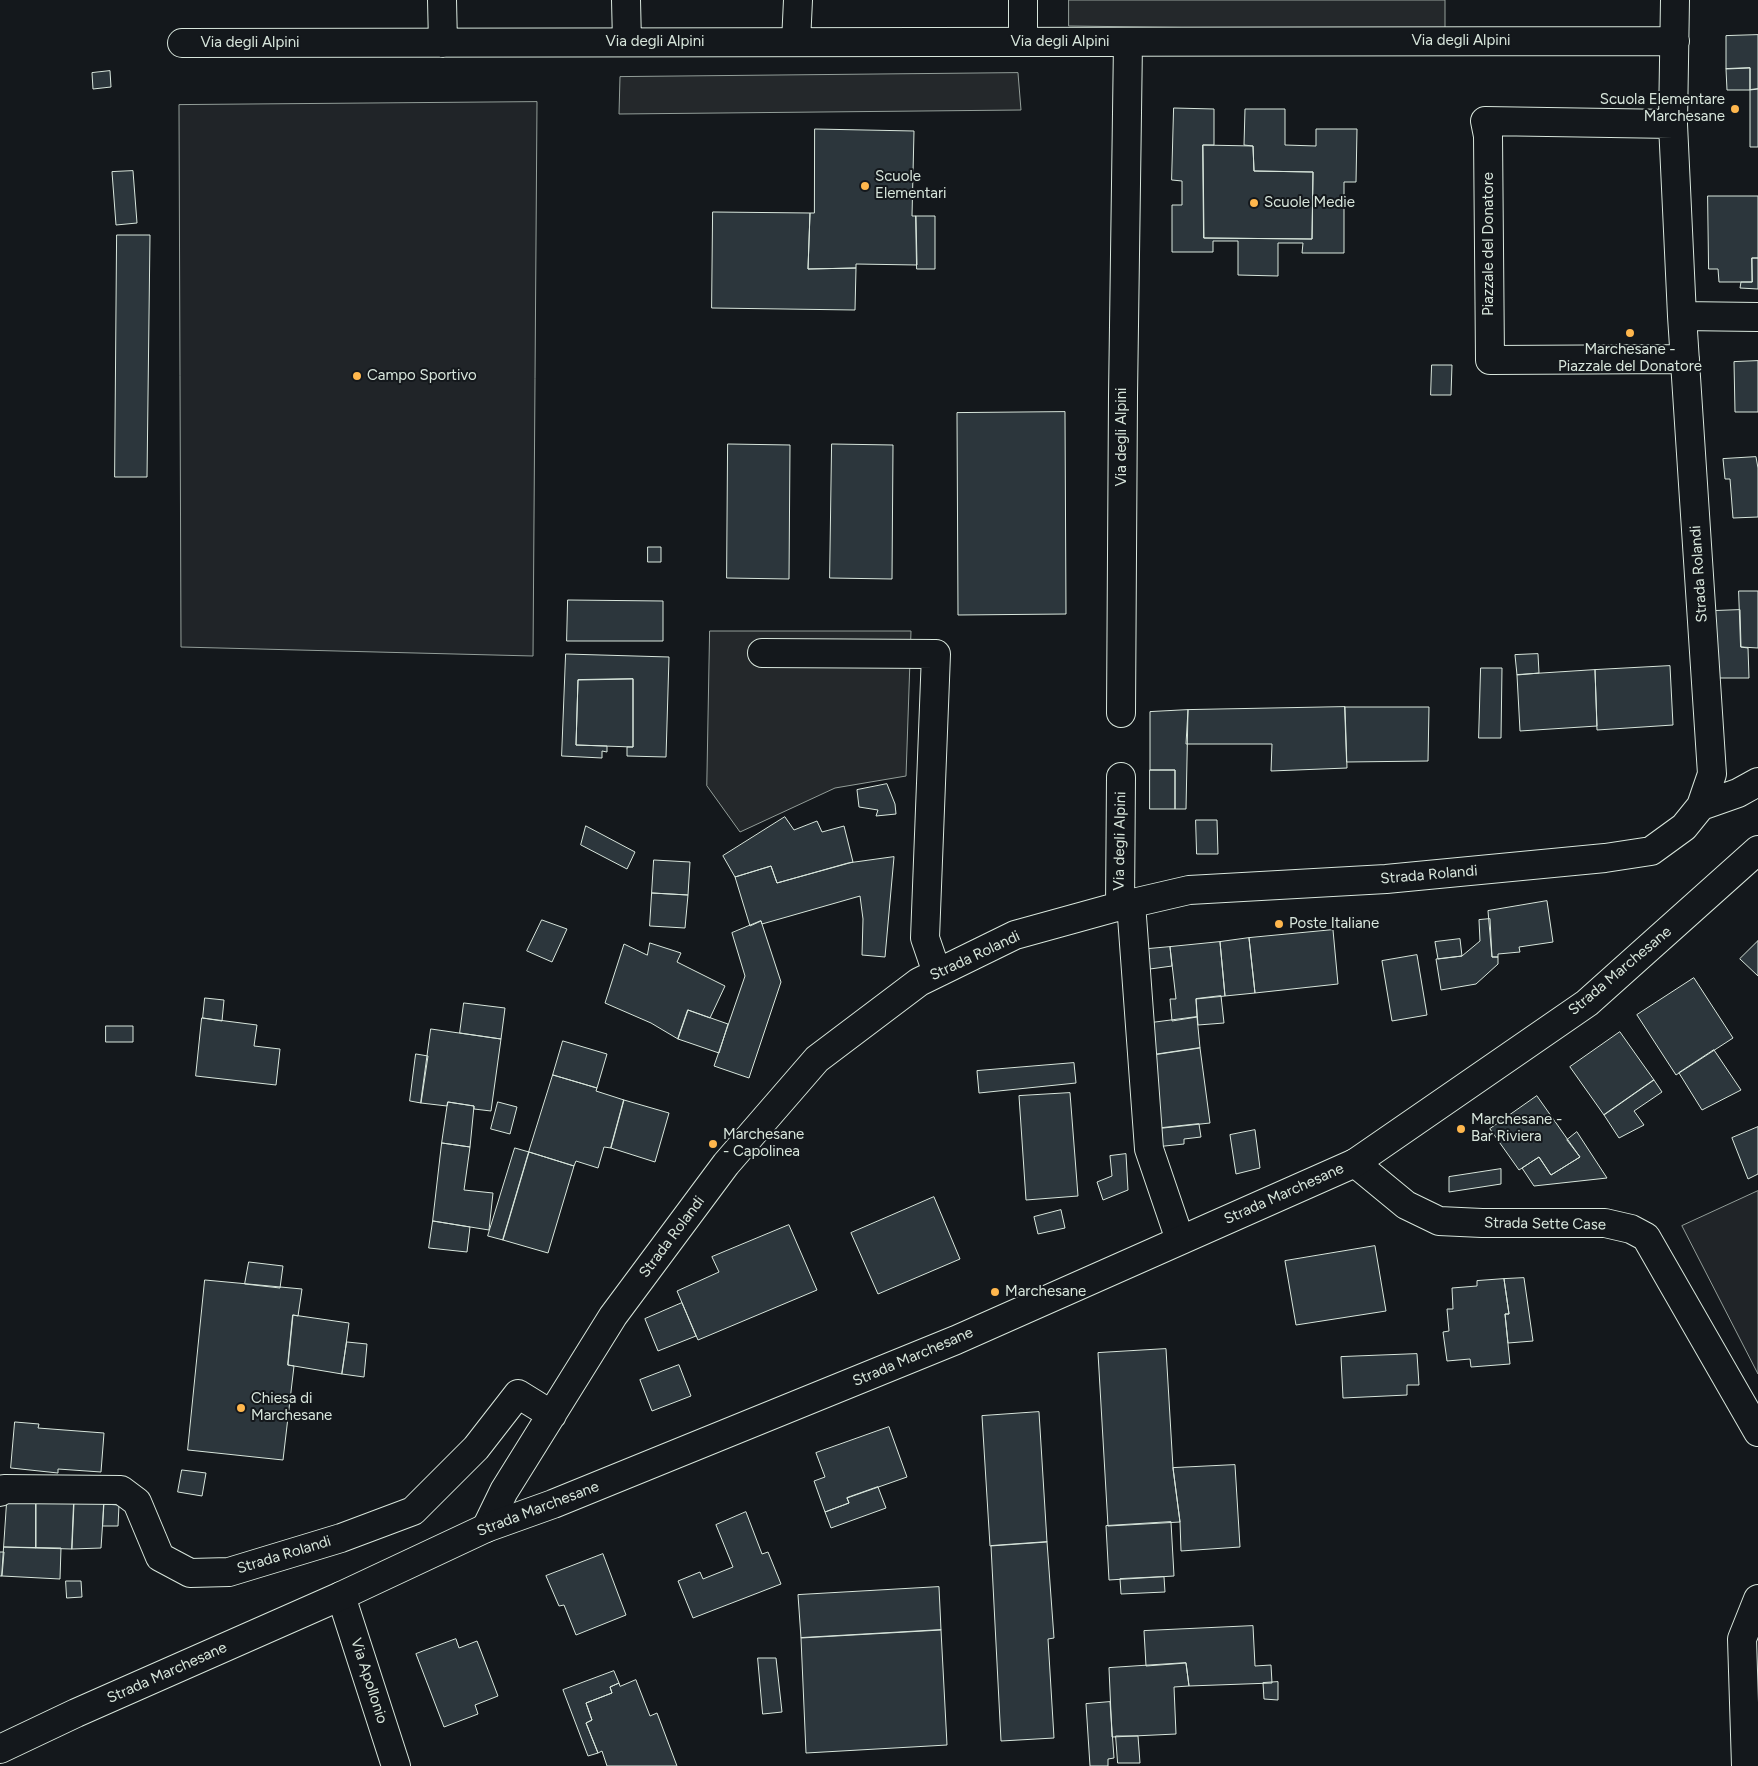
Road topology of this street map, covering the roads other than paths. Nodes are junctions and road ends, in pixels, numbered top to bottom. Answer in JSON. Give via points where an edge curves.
{"nodes":[{"id":1,"x":442,"y":0,"type":"edge"},
{"id":2,"x":626,"y":0,"type":"edge"},
{"id":3,"x":798,"y":0,"type":"edge"},
{"id":4,"x":1023,"y":0,"type":"edge"},
{"id":5,"x":1675,"y":0,"type":"edge"},
{"id":6,"x":1675,"y":41,"type":"junction"},
{"id":7,"x":627,"y":42,"type":"junction"},
{"id":8,"x":796,"y":42,"type":"junction"},
{"id":9,"x":1023,"y":42,"type":"junction"},
{"id":10,"x":1128,"y":42,"type":"junction"},
{"id":11,"x":182,"y":43,"type":"dead end"},
{"id":12,"x":442,"y":43,"type":"junction"},
{"id":13,"x":1672,"y":124,"type":"junction"},
{"id":14,"x":1682,"y":316,"type":"junction"},
{"id":15,"x":1758,"y":317,"type":"edge"},
{"id":16,"x":1685,"y":359,"type":"junction"},
{"id":17,"x":762,"y":653,"type":"dead end"},
{"id":18,"x":1121,"y":713,"type":"dead end"},
{"id":19,"x":1121,"y":776,"type":"dead end"},
{"id":20,"x":1758,"y":782,"type":"edge"},
{"id":21,"x":1701,"y":806,"type":"junction"},
{"id":22,"x":1758,"y":850,"type":"edge"},
{"id":23,"x":1125,"y":904,"type":"junction"},
{"id":24,"x":937,"y":973,"type":"junction"},
{"id":25,"x":1355,"y":1163,"type":"junction"},
{"id":26,"x":1180,"y":1240,"type":"junction"},
{"id":27,"x":552,"y":1416,"type":"junction"},
{"id":28,"x":1758,"y":1432,"type":"edge"},
{"id":29,"x":0,"y":1492,"type":"edge"},
{"id":30,"x":486,"y":1528,"type":"junction"},
{"id":31,"x":341,"y":1596,"type":"junction"},
{"id":32,"x":1758,"y":1599,"type":"edge"},
{"id":33,"x":0,"y":1749,"type":"edge"},
{"id":34,"x":396,"y":1766,"type":"edge"},
{"id":35,"x":1746,"y":1766,"type":"edge"}],
"edges":[{"from":1,"to":12,"type":"street"},
{"from":2,"to":7,"type":"street"},
{"from":3,"to":8,"type":"street"},
{"from":4,"to":9,"type":"street"},
{"from":5,"to":6,"type":"street","name":"Strada Rolandi"},
{"from":6,"to":10,"type":"street","name":"Via degli Alpini"},
{"from":6,"to":13,"type":"street","name":"Strada Rolandi"},
{"from":7,"to":8,"type":"street","name":"Via degli Alpini"},
{"from":7,"to":12,"type":"street","name":"Via degli Alpini"},
{"from":8,"to":9,"type":"street","name":"Via degli Alpini"},
{"from":9,"to":10,"type":"street","name":"Via degli Alpini"},
{"from":10,"to":18,"type":"street","name":"Via degli Alpini"},
{"from":11,"to":12,"type":"street","name":"Via degli Alpini"},
{"from":13,"to":14,"type":"street","name":"Strada Rolandi"},
{"from":13,"to":16,"type":"street","name":"Piazzale del Donatore","via":[[1486,122],[1490,360]]},
{"from":14,"to":15,"type":"street"},
{"from":14,"to":16,"type":"street","name":"Strada Rolandi"},
{"from":16,"to":21,"type":"street","name":"Strada Rolandi","via":[[1712,774]]},
{"from":17,"to":24,"type":"street","via":[[936,654],[924,938]]},
{"from":19,"to":23,"type":"street","name":"Via degli Alpini"},
{"from":20,"to":21,"type":"street"},
{"from":21,"to":23,"type":"street","name":"Strada Rolandi","via":[[1684,827],[1651,851],[1386,879],[1189,890]]},
{"from":22,"to":25,"type":"street","name":"Strada Marchesane","via":[[1587,1003]]},
{"from":23,"to":24,"type":"street","name":"Strada Rolandi","via":[[1015,935]]},
{"from":23,"to":26,"type":"street","name":"Via degli Alpini","via":[[1149,1149]]},
{"from":24,"to":27,"type":"street","name":"Strada Rolandi","via":[[919,982],[810,1067],[726,1164],[613,1316]]},
{"from":25,"to":26,"type":"street","name":"Strada Marchesane"},
{"from":25,"to":28,"type":"street","name":"Strada Sette Case","via":[[1406,1205],[1439,1221],[1605,1223],[1631,1228],[1646,1237]]},
{"from":26,"to":30,"type":"street","name":"Strada Marchesane","via":[[956,1340],[553,1504]]},
{"from":27,"to":29,"type":"street","name":"Strada Rolandi","via":[[518,1394],[476,1448],[413,1511],[341,1538],[229,1572],[190,1573],[160,1557],[136,1502],[121,1490],[4,1489]]},
{"from":27,"to":30,"type":"street","name":"Strada Rolandi","via":[[504,1492]]},
{"from":30,"to":31,"type":"street","name":"Strada Marchesane"},
{"from":31,"to":33,"type":"street","name":"Strada Marchesane"},
{"from":31,"to":34,"type":"street","name":"Via Apollonio"},
{"from":32,"to":35,"type":"street","via":[[1742,1639]]}]}
